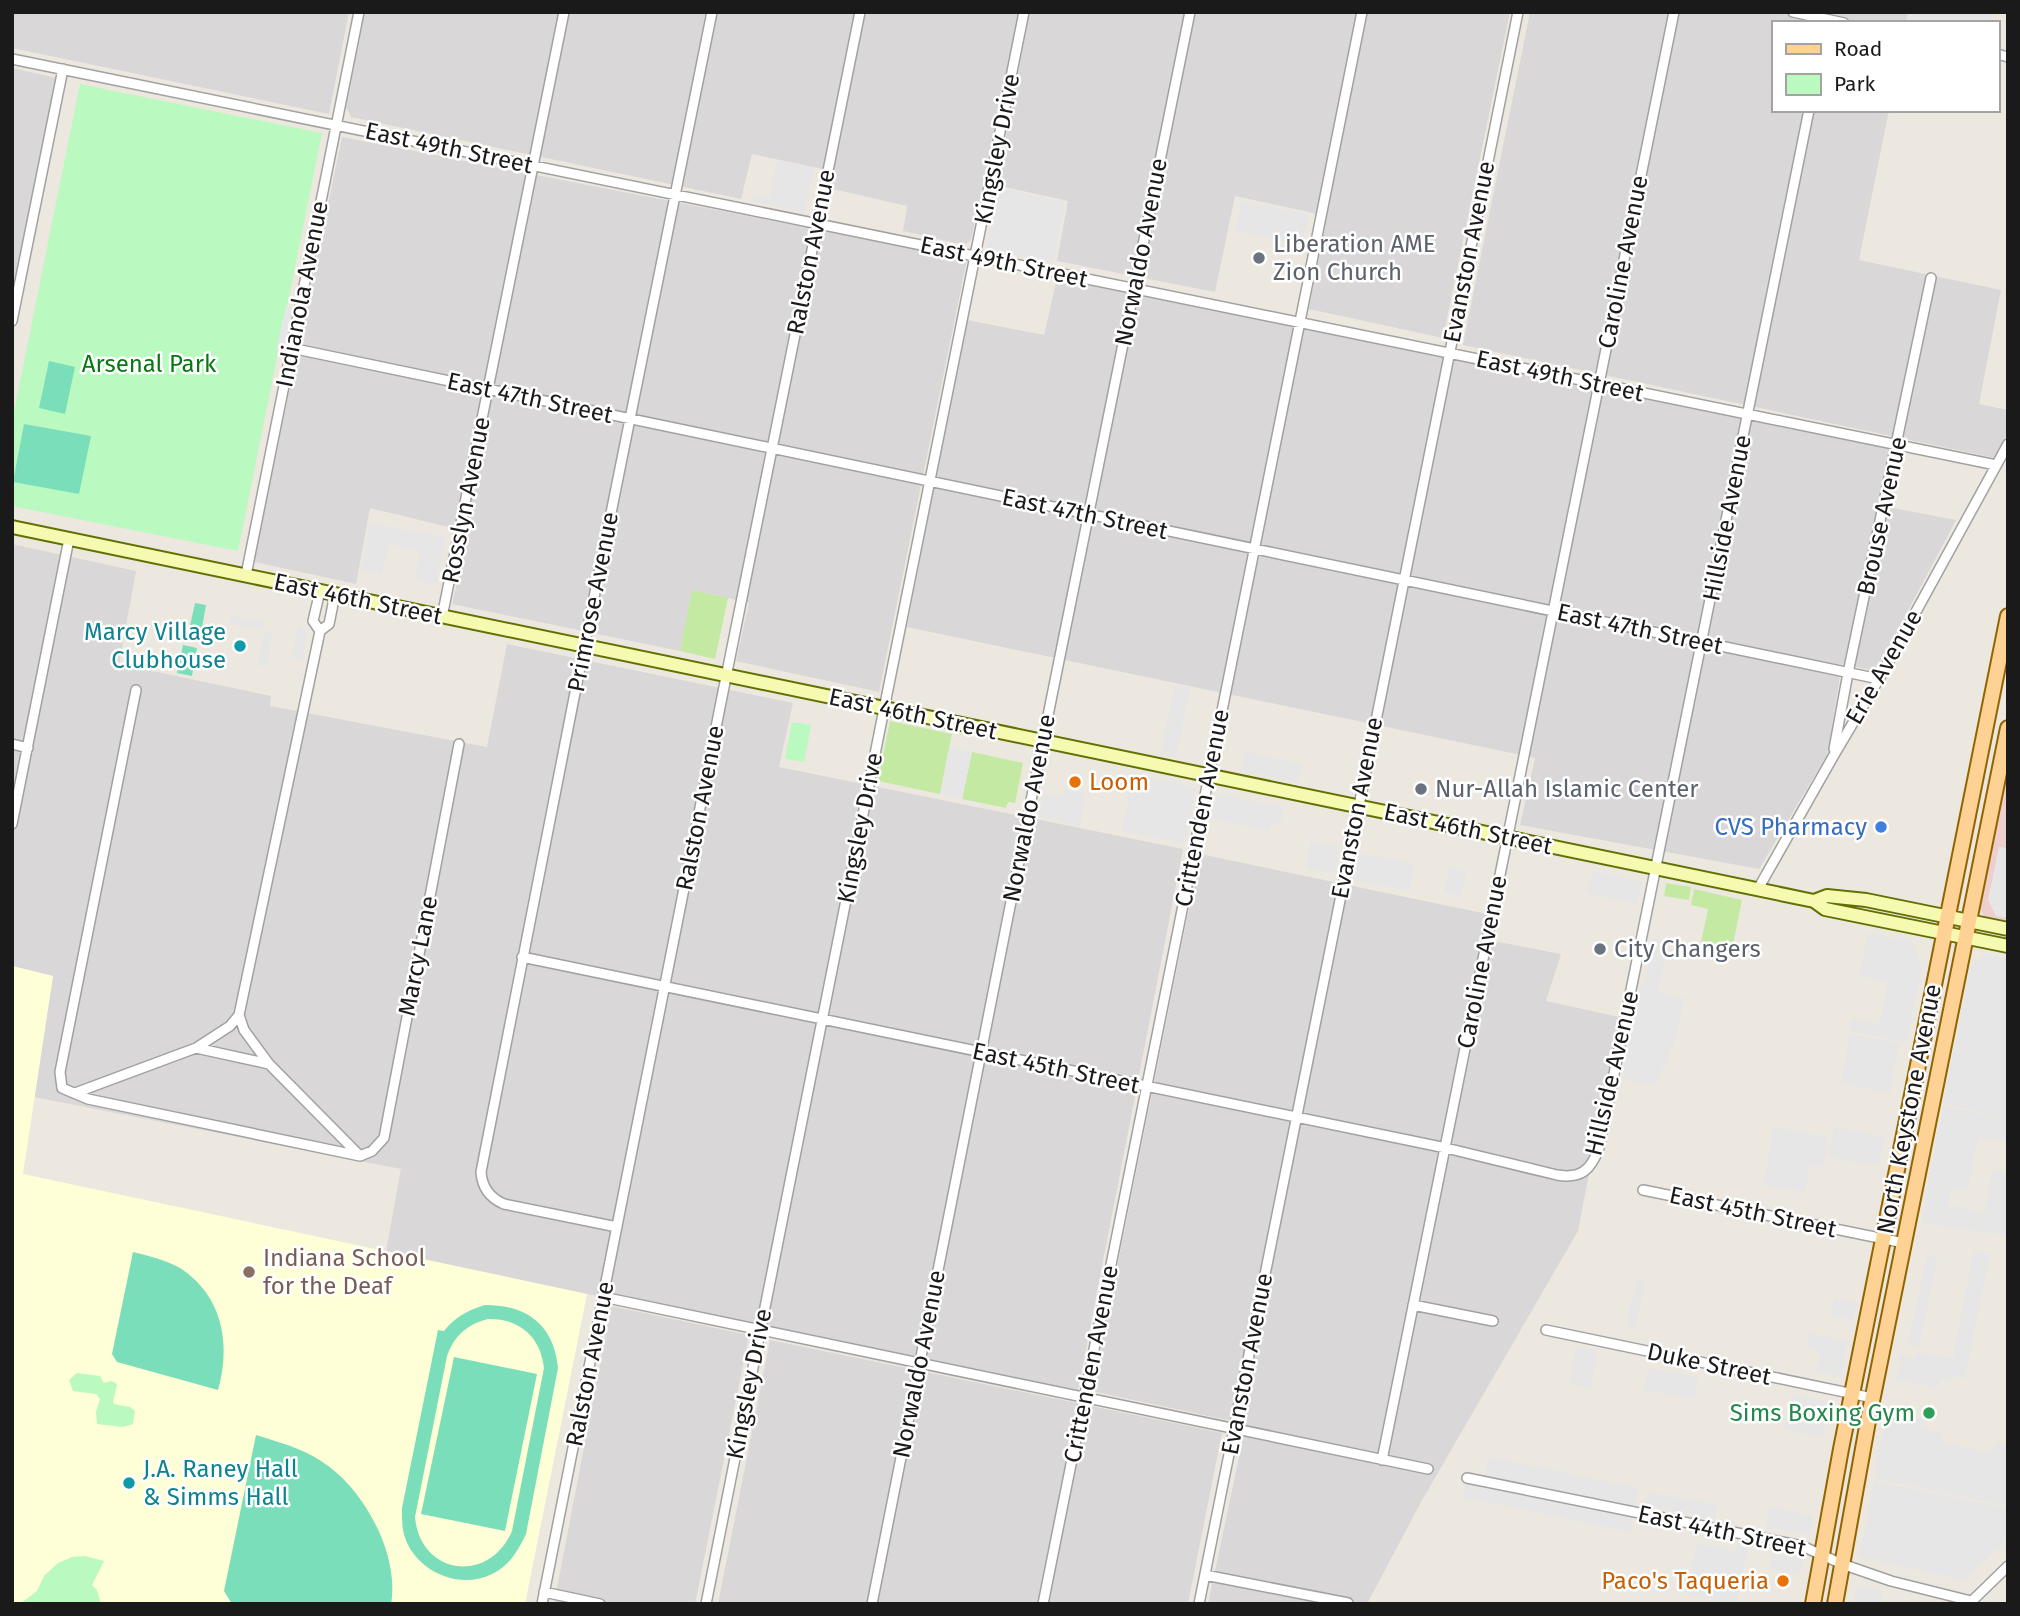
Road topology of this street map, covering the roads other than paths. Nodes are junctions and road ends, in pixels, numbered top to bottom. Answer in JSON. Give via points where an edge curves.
{"nodes":[{"id":1,"x":359,"y":12,"type":"edge"},
{"id":2,"x":564,"y":12,"type":"edge"},
{"id":3,"x":712,"y":12,"type":"edge"},
{"id":4,"x":860,"y":12,"type":"edge"},
{"id":5,"x":1024,"y":12,"type":"edge"},
{"id":6,"x":1190,"y":12,"type":"edge"},
{"id":7,"x":1362,"y":12,"type":"edge"},
{"id":8,"x":1518,"y":12,"type":"edge"},
{"id":9,"x":1674,"y":12,"type":"edge"},
{"id":10,"x":1793,"y":12,"type":"edge"},
{"id":11,"x":1828,"y":18,"type":"edge"},
{"id":12,"x":12,"y":58,"type":"edge"},
{"id":13,"x":63,"y":69,"type":"junction"},
{"id":14,"x":1809,"y":112,"type":"edge"},
{"id":15,"x":336,"y":125,"type":"junction"},
{"id":16,"x":534,"y":165,"type":"junction"},
{"id":17,"x":675,"y":194,"type":"junction"},
{"id":18,"x":817,"y":223,"type":"junction"},
{"id":19,"x":975,"y":256,"type":"junction"},
{"id":20,"x":1931,"y":278,"type":"dead end"},
{"id":21,"x":1134,"y":288,"type":"junction"},
{"id":22,"x":12,"y":321,"type":"edge"},
{"id":23,"x":1299,"y":322,"type":"junction"},
{"id":24,"x":291,"y":348,"type":"junction"},
{"id":25,"x":1449,"y":353,"type":"junction"},
{"id":26,"x":1598,"y":384,"type":"junction"},
{"id":27,"x":488,"y":389,"type":"junction"},
{"id":28,"x":1748,"y":414,"type":"junction"},
{"id":29,"x":630,"y":419,"type":"junction"},
{"id":30,"x":2008,"y":444,"type":"edge"},
{"id":31,"x":1898,"y":445,"type":"junction"},
{"id":32,"x":772,"y":449,"type":"junction"},
{"id":33,"x":1996,"y":465,"type":"junction"},
{"id":34,"x":930,"y":481,"type":"junction"},
{"id":35,"x":1088,"y":514,"type":"junction"},
{"id":36,"x":12,"y":527,"type":"edge"},
{"id":37,"x":69,"y":539,"type":"junction"},
{"id":38,"x":1253,"y":549,"type":"junction"},
{"id":39,"x":246,"y":575,"type":"junction"},
{"id":40,"x":1403,"y":580,"type":"junction"},
{"id":41,"x":320,"y":591,"type":"junction"},
{"id":42,"x":335,"y":594,"type":"junction"},
{"id":43,"x":1552,"y":611,"type":"junction"},
{"id":44,"x":2008,"y":615,"type":"edge"},
{"id":45,"x":442,"y":617,"type":"junction"},
{"id":46,"x":320,"y":631,"type":"junction"},
{"id":47,"x":1702,"y":642,"type":"junction"},
{"id":48,"x":584,"y":646,"type":"junction"},
{"id":49,"x":1848,"y":673,"type":"junction"},
{"id":50,"x":726,"y":675,"type":"junction"},
{"id":51,"x":1879,"y":679,"type":"junction"},
{"id":52,"x":136,"y":690,"type":"dead end"},
{"id":53,"x":884,"y":708,"type":"junction"},
{"id":54,"x":2008,"y":728,"type":"edge"},
{"id":55,"x":1043,"y":741,"type":"junction"},
{"id":56,"x":12,"y":744,"type":"edge"},
{"id":57,"x":459,"y":744,"type":"dead end"},
{"id":58,"x":27,"y":748,"type":"junction"},
{"id":59,"x":1833,"y":755,"type":"junction"},
{"id":60,"x":1208,"y":775,"type":"junction"},
{"id":61,"x":1358,"y":806,"type":"junction"},
{"id":62,"x":12,"y":824,"type":"edge"},
{"id":63,"x":1507,"y":838,"type":"junction"},
{"id":64,"x":1656,"y":868,"type":"junction"},
{"id":65,"x":1758,"y":889,"type":"junction"},
{"id":66,"x":1814,"y":901,"type":"junction"},
{"id":67,"x":1947,"y":916,"type":"junction"},
{"id":68,"x":1969,"y":920,"type":"junction"},
{"id":69,"x":2008,"y":929,"type":"edge"},
{"id":70,"x":1944,"y":933,"type":"junction"},
{"id":71,"x":1966,"y":938,"type":"junction"},
{"id":72,"x":2008,"y":946,"type":"edge"},
{"id":73,"x":522,"y":957,"type":"junction"},
{"id":74,"x":665,"y":987,"type":"junction"},
{"id":75,"x":240,"y":1015,"type":"junction"},
{"id":76,"x":822,"y":1020,"type":"junction"},
{"id":77,"x":197,"y":1048,"type":"junction"},
{"id":78,"x":981,"y":1053,"type":"junction"},
{"id":79,"x":269,"y":1064,"type":"junction"},
{"id":80,"x":1146,"y":1087,"type":"junction"},
{"id":81,"x":75,"y":1093,"type":"junction"},
{"id":82,"x":1296,"y":1118,"type":"junction"},
{"id":83,"x":1446,"y":1147,"type":"junction"},
{"id":84,"x":360,"y":1156,"type":"junction"},
{"id":85,"x":1587,"y":1170,"type":"joint"},
{"id":86,"x":1643,"y":1189,"type":"dead end"},
{"id":87,"x":617,"y":1227,"type":"junction"},
{"id":88,"x":1883,"y":1238,"type":"junction"},
{"id":89,"x":1904,"y":1243,"type":"junction"},
{"id":90,"x":603,"y":1297,"type":"junction"},
{"id":91,"x":1413,"y":1305,"type":"junction"},
{"id":92,"x":1493,"y":1321,"type":"dead end"},
{"id":93,"x":760,"y":1330,"type":"junction"},
{"id":94,"x":1546,"y":1330,"type":"dead end"},
{"id":95,"x":919,"y":1363,"type":"junction"},
{"id":96,"x":1852,"y":1393,"type":"junction"},
{"id":97,"x":1084,"y":1398,"type":"junction"},
{"id":98,"x":1873,"y":1398,"type":"junction"},
{"id":99,"x":1234,"y":1429,"type":"junction"},
{"id":100,"x":1382,"y":1460,"type":"junction"},
{"id":101,"x":1427,"y":1469,"type":"dead end"},
{"id":102,"x":1467,"y":1478,"type":"dead end"},
{"id":103,"x":1821,"y":1554,"type":"junction"},
{"id":104,"x":1842,"y":1564,"type":"junction"},
{"id":105,"x":2008,"y":1566,"type":"edge"},
{"id":106,"x":1205,"y":1575,"type":"junction"},
{"id":107,"x":544,"y":1592,"type":"junction"},
{"id":108,"x":1970,"y":1602,"type":"edge"},
{"id":109,"x":1348,"y":1603,"type":"edge"},
{"id":110,"x":542,"y":1604,"type":"edge"},
{"id":111,"x":600,"y":1604,"type":"edge"},
{"id":112,"x":706,"y":1604,"type":"edge"},
{"id":113,"x":872,"y":1604,"type":"edge"},
{"id":114,"x":1043,"y":1604,"type":"edge"},
{"id":115,"x":1199,"y":1604,"type":"edge"},
{"id":116,"x":1813,"y":1604,"type":"edge"},
{"id":117,"x":1836,"y":1604,"type":"edge"}],
"edges":[{"from":1,"to":15,"type":"street","name":"Indianola Avenue"},
{"from":2,"to":16,"type":"street","name":"Rosslyn Avenue"},
{"from":3,"to":17,"type":"street","name":"Primrose Avenue"},
{"from":4,"to":18,"type":"street","name":"Ralston Avenue"},
{"from":5,"to":19,"type":"street","name":"Kingsley Drive"},
{"from":6,"to":21,"type":"street","name":"Norwaldo Avenue"},
{"from":7,"to":23,"type":"street","name":"Crittenden Avenue"},
{"from":8,"to":25,"type":"street","name":"Evanston Avenue"},
{"from":9,"to":26,"type":"street","name":"Caroline Avenue"},
{"from":10,"to":11,"type":"street"},
{"from":12,"to":13,"type":"street","name":"East 49th Street"},
{"from":13,"to":15,"type":"street","name":"East 49th Street"},
{"from":13,"to":22,"type":"street"},
{"from":14,"to":28,"type":"street","name":"Hillside Avenue"},
{"from":15,"to":16,"type":"street","name":"East 49th Street"},
{"from":15,"to":24,"type":"street","name":"Indianola Avenue"},
{"from":16,"to":17,"type":"street","name":"East 49th Street"},
{"from":16,"to":27,"type":"street","name":"Rosslyn Avenue"},
{"from":17,"to":18,"type":"street","name":"East 49th Street"},
{"from":17,"to":29,"type":"street","name":"Primrose Avenue"},
{"from":18,"to":19,"type":"street","name":"East 49th Street"},
{"from":18,"to":32,"type":"street","name":"Ralston Avenue"},
{"from":19,"to":21,"type":"street","name":"East 49th Street"},
{"from":19,"to":34,"type":"street","name":"Kingsley Drive"},
{"from":20,"to":31,"type":"street","name":"Brouse Avenue"},
{"from":21,"to":23,"type":"street","name":"East 49th Street"},
{"from":21,"to":35,"type":"street","name":"Norwaldo Avenue"},
{"from":23,"to":25,"type":"street","name":"East 49th Street"},
{"from":23,"to":38,"type":"street","name":"Crittenden Avenue"},
{"from":24,"to":27,"type":"street","name":"East 47th Street"},
{"from":24,"to":39,"type":"street","name":"Indianola Avenue"},
{"from":25,"to":26,"type":"street","name":"East 49th Street"},
{"from":25,"to":40,"type":"street","name":"Evanston Avenue"},
{"from":26,"to":28,"type":"street","name":"East 49th Street"},
{"from":26,"to":43,"type":"street","name":"Caroline Avenue"},
{"from":27,"to":29,"type":"street","name":"East 47th Street"},
{"from":27,"to":45,"type":"street","name":"Rosslyn Avenue"},
{"from":28,"to":31,"type":"street","name":"East 49th Street"},
{"from":28,"to":47,"type":"street","name":"Hillside Avenue"},
{"from":29,"to":32,"type":"street","name":"East 47th Street"},
{"from":29,"to":48,"type":"street","name":"Primrose Avenue"},
{"from":30,"to":33,"type":"street","name":"Erie Avenue"},
{"from":31,"to":33,"type":"street","name":"East 49th Street"},
{"from":31,"to":49,"type":"street","name":"Brouse Avenue"},
{"from":32,"to":34,"type":"street","name":"East 47th Street"},
{"from":32,"to":50,"type":"street","name":"Ralston Avenue"},
{"from":33,"to":51,"type":"street","name":"Erie Avenue"},
{"from":34,"to":35,"type":"street","name":"East 47th Street"},
{"from":34,"to":53,"type":"street","name":"Kingsley Drive"},
{"from":35,"to":38,"type":"street","name":"East 47th Street"},
{"from":35,"to":55,"type":"street","name":"Norwaldo Avenue"},
{"from":36,"to":37,"type":"main road","name":"East 46th Street"},
{"from":37,"to":39,"type":"main road","name":"East 46th Street"},
{"from":37,"to":58,"type":"street"},
{"from":38,"to":40,"type":"street","name":"East 47th Street"},
{"from":38,"to":60,"type":"street","name":"Crittenden Avenue"},
{"from":39,"to":41,"type":"main road","name":"East 46th Street"},
{"from":40,"to":43,"type":"street","name":"East 47th Street"},
{"from":40,"to":61,"type":"street","name":"Evanston Avenue"},
{"from":41,"to":42,"type":"main road","name":"East 46th Street"},
{"from":41,"to":46,"type":"street","via":[[313,621]]},
{"from":42,"to":45,"type":"main road","name":"East 46th Street"},
{"from":42,"to":46,"type":"street","via":[[329,624]]},
{"from":43,"to":47,"type":"street","name":"East 47th Street"},
{"from":43,"to":63,"type":"street","name":"Caroline Avenue"},
{"from":44,"to":67,"type":"main road","name":"North Keystone Avenue"},
{"from":45,"to":48,"type":"main road","name":"East 46th Street"},
{"from":46,"to":75,"type":"street"},
{"from":47,"to":49,"type":"street","name":"East 47th Street"},
{"from":47,"to":64,"type":"street","name":"Hillside Avenue"},
{"from":48,"to":50,"type":"main road","name":"East 46th Street"},
{"from":48,"to":73,"type":"street","name":"Primrose Avenue"},
{"from":49,"to":51,"type":"street","name":"East 47th Street"},
{"from":49,"to":59,"type":"street","name":"Brouse Avenue"},
{"from":50,"to":53,"type":"main road","name":"East 46th Street"},
{"from":50,"to":74,"type":"street","name":"Ralston Avenue"},
{"from":51,"to":59,"type":"street","name":"Erie Avenue"},
{"from":52,"to":81,"type":"street","via":[[60,1072],[62,1088]]},
{"from":53,"to":55,"type":"main road","name":"East 46th Street"},
{"from":53,"to":76,"type":"street","name":"Kingsley Drive"},
{"from":54,"to":68,"type":"main road","name":"North Keystone Avenue"},
{"from":55,"to":60,"type":"main road","name":"East 46th Street"},
{"from":55,"to":78,"type":"street","name":"Norwaldo Avenue"},
{"from":56,"to":58,"type":"street"},
{"from":57,"to":84,"type":"street","name":"Marcy Lane","via":[[384,1138]]},
{"from":58,"to":62,"type":"street"},
{"from":59,"to":65,"type":"street","name":"Erie Avenue"},
{"from":60,"to":61,"type":"main road","name":"East 46th Street"},
{"from":60,"to":80,"type":"street","name":"Crittenden Avenue"},
{"from":61,"to":63,"type":"main road","name":"East 46th Street"},
{"from":61,"to":82,"type":"street","name":"Evanston Avenue"},
{"from":63,"to":64,"type":"main road","name":"East 46th Street"},
{"from":63,"to":83,"type":"street","name":"Caroline Avenue"},
{"from":64,"to":65,"type":"main road","name":"East 46th Street"},
{"from":64,"to":85,"type":"street","name":"Hillside Avenue","via":[[1598,1148]]},
{"from":65,"to":66,"type":"main road","name":"East 46th Street"},
{"from":66,"to":67,"type":"main road","name":"East 46th Street","via":[[1827,896],[1866,900]]},
{"from":66,"to":70,"type":"main road","name":"East 46th Street","via":[[1825,909]]},
{"from":67,"to":68,"type":"main road","name":"East 46th Street"},
{"from":67,"to":70,"type":"main road","name":"North Keystone Avenue"},
{"from":68,"to":69,"type":"main road","name":"East 46th Street"},
{"from":68,"to":71,"type":"main road","name":"North Keystone Avenue"},
{"from":70,"to":71,"type":"main road","name":"East 46th Street"},
{"from":70,"to":88,"type":"main road","name":"North Keystone Avenue"},
{"from":71,"to":72,"type":"main road","name":"East 46th Street"},
{"from":71,"to":89,"type":"main road","name":"North Keystone Avenue"},
{"from":73,"to":74,"type":"street","name":"East 45th Street"},
{"from":73,"to":87,"type":"street","name":"Primrose Avenue","via":[[482,1181],[504,1204]]},
{"from":74,"to":76,"type":"street","name":"East 45th Street"},
{"from":74,"to":87,"type":"street","name":"Ralston Avenue"},
{"from":75,"to":77,"type":"street"},
{"from":75,"to":79,"type":"street","via":[[244,1030]]},
{"from":76,"to":78,"type":"street","name":"East 45th Street"},
{"from":76,"to":93,"type":"street","name":"Kingsley Drive"},
{"from":77,"to":79,"type":"street"},
{"from":77,"to":81,"type":"street"},
{"from":78,"to":80,"type":"street","name":"East 45th Street"},
{"from":78,"to":95,"type":"street","name":"Norwaldo Avenue"},
{"from":79,"to":84,"type":"street"},
{"from":80,"to":82,"type":"street","name":"East 45th Street"},
{"from":80,"to":97,"type":"street","name":"Crittenden Avenue"},
{"from":81,"to":84,"type":"street"},
{"from":82,"to":83,"type":"street","name":"East 45th Street"},
{"from":82,"to":99,"type":"street","name":"Evanston Avenue"},
{"from":83,"to":85,"type":"street","name":"East 45th Street","via":[[1562,1176]]},
{"from":83,"to":91,"type":"street","name":"Caroline Avenue"},
{"from":86,"to":88,"type":"street","name":"East 45th Street"},
{"from":87,"to":90,"type":"street","name":"Ralston Avenue"},
{"from":88,"to":89,"type":"street","name":"East 45th Street"},
{"from":88,"to":96,"type":"main road","name":"North Keystone Avenue"},
{"from":89,"to":98,"type":"main road","name":"North Keystone Avenue"},
{"from":90,"to":93,"type":"street"},
{"from":90,"to":107,"type":"street","name":"Ralston Avenue"},
{"from":91,"to":92,"type":"street"},
{"from":91,"to":100,"type":"street","name":"Caroline Avenue"},
{"from":93,"to":95,"type":"street"},
{"from":93,"to":112,"type":"street","name":"Kingsley Drive"},
{"from":94,"to":96,"type":"street","name":"Duke Street"},
{"from":95,"to":97,"type":"street"},
{"from":95,"to":113,"type":"street","name":"Norwaldo Avenue"},
{"from":96,"to":98,"type":"street","name":"Duke Street"},
{"from":96,"to":103,"type":"main road","name":"North Keystone Avenue"},
{"from":97,"to":99,"type":"street"},
{"from":97,"to":114,"type":"street","name":"Crittenden Avenue"},
{"from":98,"to":104,"type":"main road","name":"North Keystone Avenue"},
{"from":99,"to":100,"type":"street"},
{"from":99,"to":106,"type":"street","name":"Evanston Avenue"},
{"from":100,"to":101,"type":"street"},
{"from":102,"to":103,"type":"street","name":"East 44th Street","via":[[1802,1546]]},
{"from":103,"to":104,"type":"street","name":"East 44th Street"},
{"from":103,"to":116,"type":"main road","name":"North Keystone Avenue"},
{"from":104,"to":108,"type":"street","name":"East 44th Street"},
{"from":104,"to":117,"type":"main road","name":"North Keystone Avenue"},
{"from":105,"to":108,"type":"street"},
{"from":106,"to":109,"type":"street"},
{"from":106,"to":115,"type":"street","name":"Evanston Avenue"},
{"from":107,"to":110,"type":"street","name":"Ralston Avenue"},
{"from":107,"to":111,"type":"street"}]}
